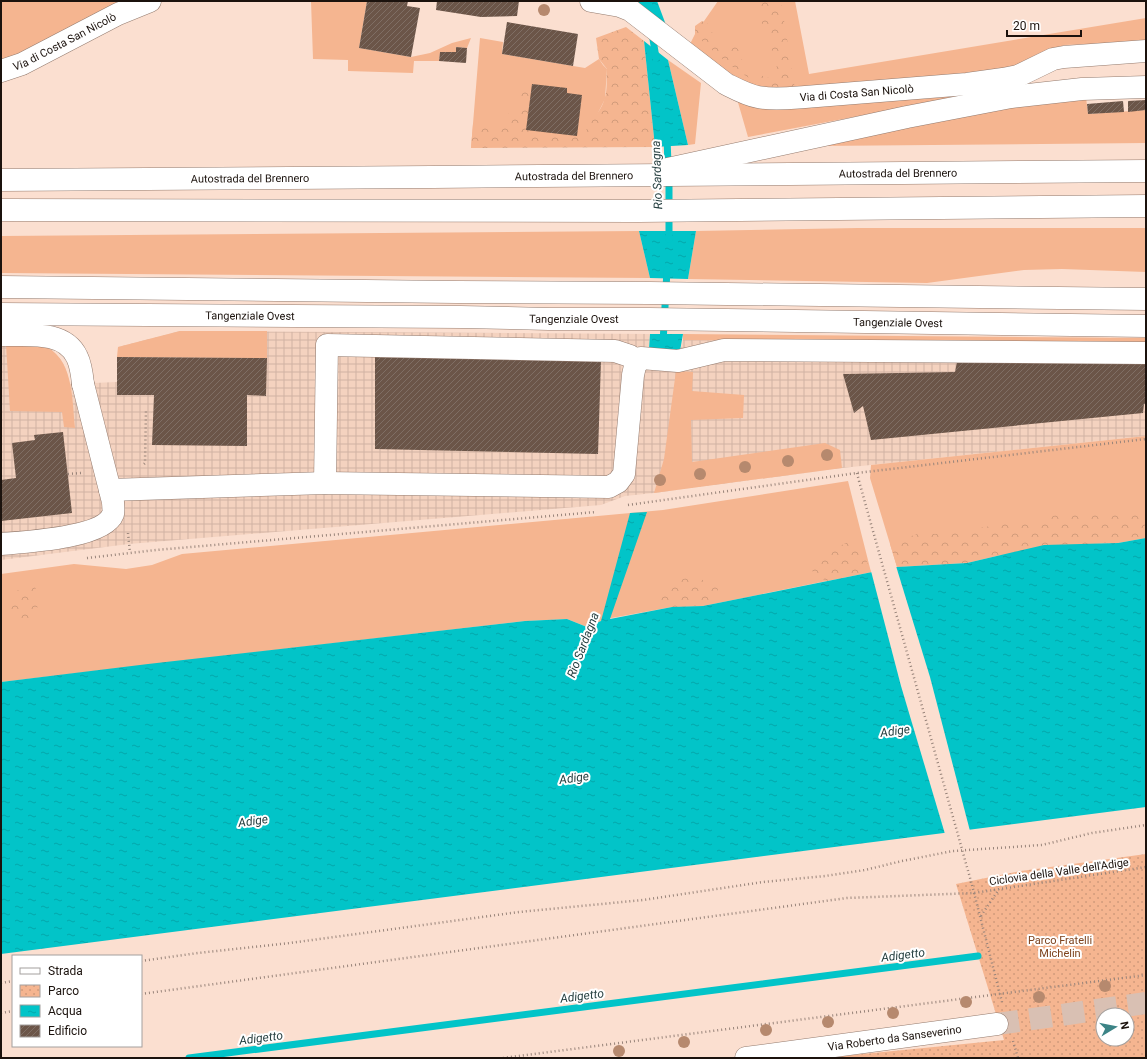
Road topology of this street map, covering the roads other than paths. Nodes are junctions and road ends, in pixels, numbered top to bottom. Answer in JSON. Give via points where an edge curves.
{"nodes":[{"id":1,"x":150,"y":1,"type":"edge"},
{"id":2,"x":591,"y":1,"type":"edge"},
{"id":3,"x":1146,"y":51,"type":"edge"},
{"id":4,"x":1,"y":71,"type":"edge"},
{"id":5,"x":1146,"y":75,"type":"edge"},
{"id":6,"x":1146,"y":87,"type":"edge"},
{"id":7,"x":1011,"y":97,"type":"junction"},
{"id":8,"x":695,"y":169,"type":"junction"},
{"id":9,"x":1146,"y":171,"type":"edge"},
{"id":10,"x":1,"y":180,"type":"edge"},
{"id":11,"x":1146,"y":206,"type":"edge"},
{"id":12,"x":1,"y":210,"type":"edge"},
{"id":13,"x":1,"y":287,"type":"edge"},
{"id":14,"x":1146,"y":299,"type":"edge"},
{"id":15,"x":1,"y":314,"type":"edge"},
{"id":16,"x":1146,"y":326,"type":"edge"},
{"id":17,"x":1,"y":335,"type":"edge"},
{"id":18,"x":1146,"y":353,"type":"edge"},
{"id":19,"x":638,"y":361,"type":"junction"},
{"id":20,"x":325,"y":483,"type":"junction"},
{"id":21,"x":110,"y":490,"type":"junction"},
{"id":22,"x":1,"y":544,"type":"edge"},
{"id":23,"x":1004,"y":1023,"type":"tunnel mouth"},
{"id":24,"x":746,"y":1058,"type":"edge"}],
"edges":[{"from":1,"to":4,"type":"main road","name":"Via di Costa San Nicolò","via":[[118,14],[22,64]]},
{"from":2,"to":3,"type":"main road","name":"Via di Costa San Nicolò","via":[[630,10],[726,84],[758,97],[780,98],[967,84],[1018,76],[1053,59]]},
{"from":5,"to":7,"type":"main road","via":[[1081,81]]},
{"from":6,"to":7,"type":"main road","via":[[1082,88]]},
{"from":7,"to":8,"type":"main road","via":[[907,117]]},
{"from":8,"to":9,"type":"main road","name":"Autostrada del Brennero"},
{"from":8,"to":10,"type":"main road","name":"Autostrada del Brennero","via":[[639,175]]},
{"from":11,"to":12,"type":"main road","via":[[639,211]]},
{"from":13,"to":14,"type":"main road"},
{"from":15,"to":16,"type":"main road","name":"Tangenziale Ovest","via":[[685,319]]},
{"from":17,"to":21,"type":"main road","via":[[47,336],[66,343],[76,356]]},
{"from":18,"to":19,"type":"main road","via":[[724,350],[678,360],[641,358]]},
{"from":19,"to":20,"type":"main road","via":[[633,375],[626,468],[618,482],[609,487]]},
{"from":19,"to":20,"type":"main road","via":[[615,351],[328,345]]},
{"from":20,"to":21,"type":"main road"},
{"from":21,"to":22,"type":"main road","via":[[113,514],[106,523],[96,528],[64,537]]},
{"from":23,"to":24,"type":"main road","name":"Via Roberto da Sanseverino"}]}
